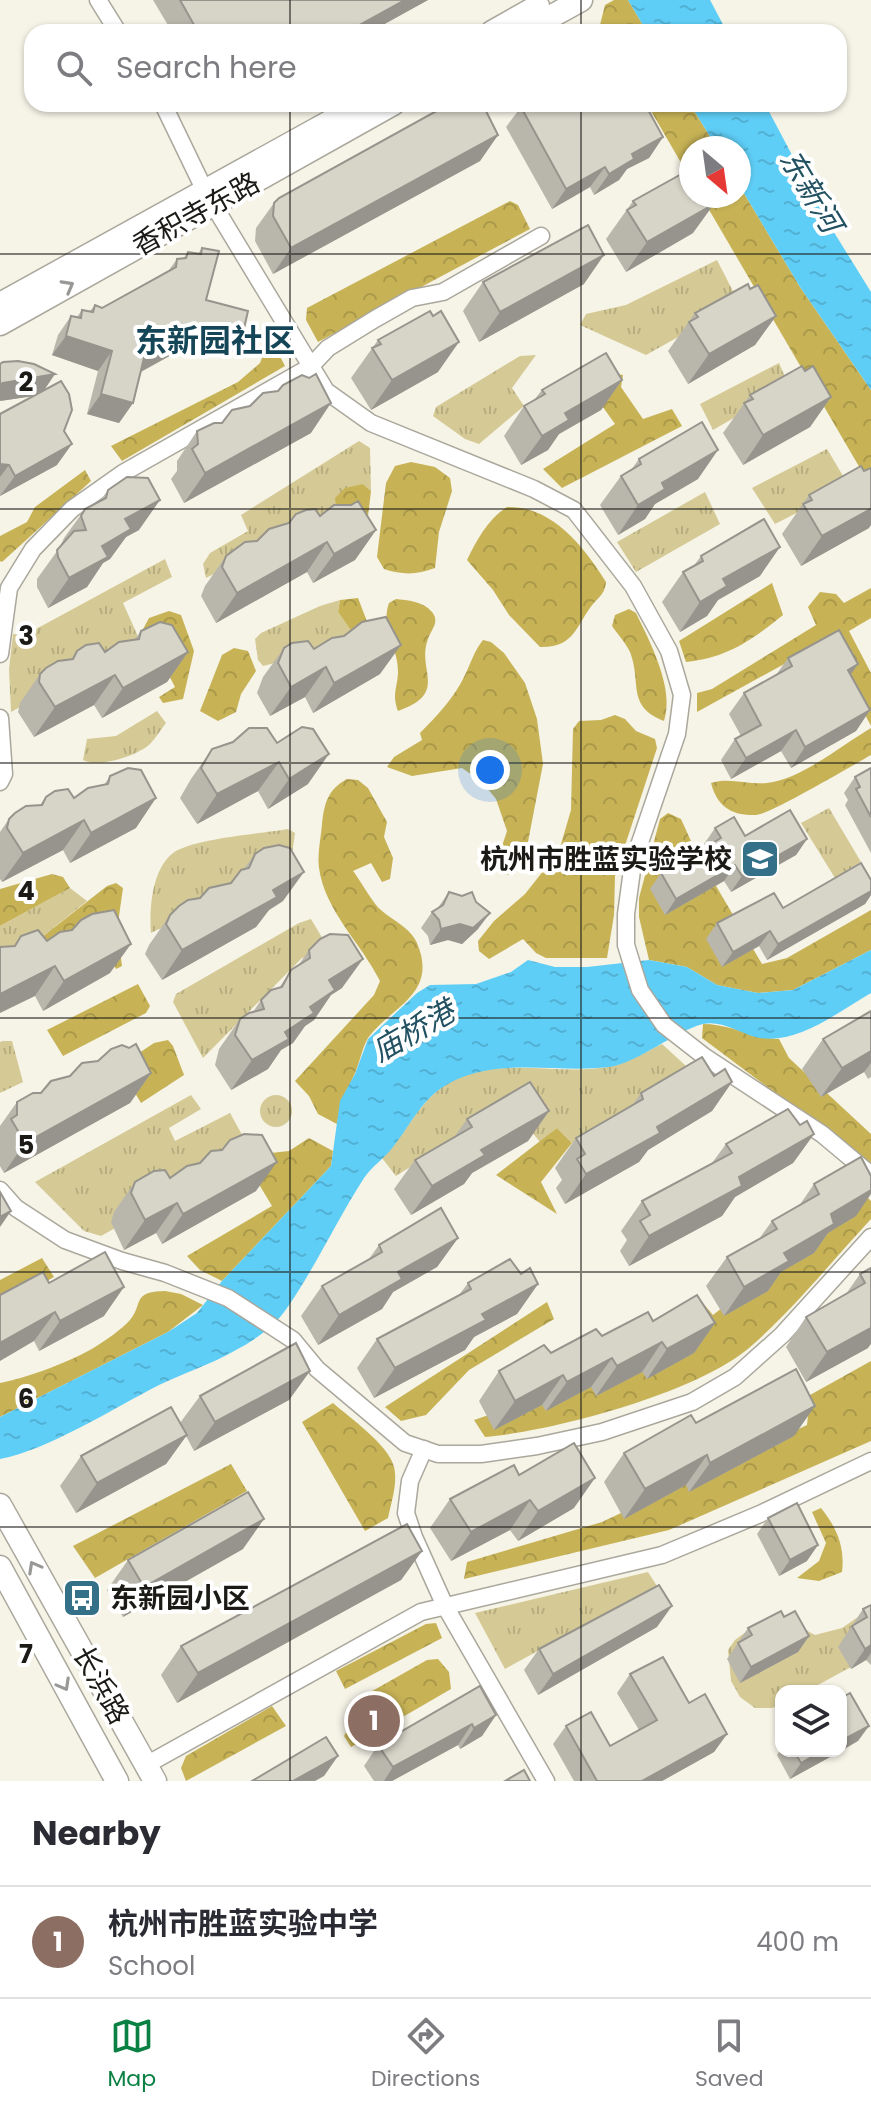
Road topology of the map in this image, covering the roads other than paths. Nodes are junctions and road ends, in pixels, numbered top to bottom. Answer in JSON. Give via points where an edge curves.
{"nodes":[{"id":1,"x":98,"y":0,"type":"edge"},
{"id":2,"x":549,"y":0,"type":"edge"},
{"id":3,"x":581,"y":0,"type":"edge"},
{"id":4,"x":113,"y":24,"type":"edge"},
{"id":5,"x":506,"y":24,"type":"edge"},
{"id":6,"x":538,"y":24,"type":"edge"},
{"id":7,"x":167,"y":112,"type":"edge"},
{"id":8,"x":349,"y":112,"type":"edge"},
{"id":9,"x":377,"y":112,"type":"edge"},
{"id":10,"x":210,"y":197,"type":"junction"},
{"id":11,"x":541,"y":236,"type":"dead end"},
{"id":12,"x":0,"y":304,"type":"edge"},
{"id":13,"x":0,"y":324,"type":"edge"},
{"id":14,"x":310,"y":367,"type":"junction"},
{"id":15,"x":0,"y":654,"type":"edge"},
{"id":16,"x":0,"y":718,"type":"edge"},
{"id":17,"x":0,"y":782,"type":"edge"},
{"id":18,"x":871,"y":1175,"type":"edge"},
{"id":19,"x":0,"y":1190,"type":"edge"},
{"id":20,"x":871,"y":1237,"type":"edge"},
{"id":21,"x":424,"y":1449,"type":"junction"},
{"id":22,"x":871,"y":1461,"type":"edge"},
{"id":23,"x":0,"y":1505,"type":"edge"},
{"id":24,"x":0,"y":1567,"type":"edge"},
{"id":25,"x":445,"y":1606,"type":"junction"},
{"id":26,"x":150,"y":1773,"type":"edge"},
{"id":27,"x":111,"y":1779,"type":"edge"},
{"id":28,"x":546,"y":1781,"type":"edge"}],
"edges":[{"from":1,"to":4,"type":"street"},
{"from":2,"to":5,"type":"main road"},
{"from":3,"to":6,"type":"main road"},
{"from":7,"to":10,"type":"street"},
{"from":8,"to":10,"type":"main road","name":"香积寺东路"},
{"from":9,"to":10,"type":"main road","name":"香积寺东路"},
{"from":10,"to":12,"type":"main road","name":"香积寺东路"},
{"from":13,"to":10,"type":"main road","name":"香积寺东路","one_way":true},
{"from":10,"to":14,"type":"street"},
{"from":11,"to":14,"type":"street","via":[[443,292],[412,298],[328,348]]},
{"from":14,"to":15,"type":"street","via":[[123,473],[72,509],[33,549],[9,588]]},
{"from":14,"to":18,"type":"street","via":[[326,391],[371,423],[574,510],[633,586],[669,651],[682,695],[677,734],[633,863],[626,945],[640,990],[664,1025],[822,1134]]},
{"from":16,"to":17,"type":"street"},
{"from":19,"to":21,"type":"street","via":[[16,1208],[65,1240],[228,1298],[293,1340],[317,1369],[405,1443]]},
{"from":20,"to":21,"type":"street","via":[[782,1335],[735,1377],[692,1402],[602,1432],[537,1446],[481,1454]]},
{"from":21,"to":25,"type":"street","via":[[410,1481],[406,1513]]},
{"from":22,"to":25,"type":"street","via":[[662,1555]]},
{"from":26,"to":23,"type":"main road","name":"长浜路","one_way":true},
{"from":24,"to":27,"type":"main road","name":"长浜路","one_way":true},
{"from":25,"to":26,"type":"street","via":[[421,1612]]},
{"from":25,"to":28,"type":"street"}]}
